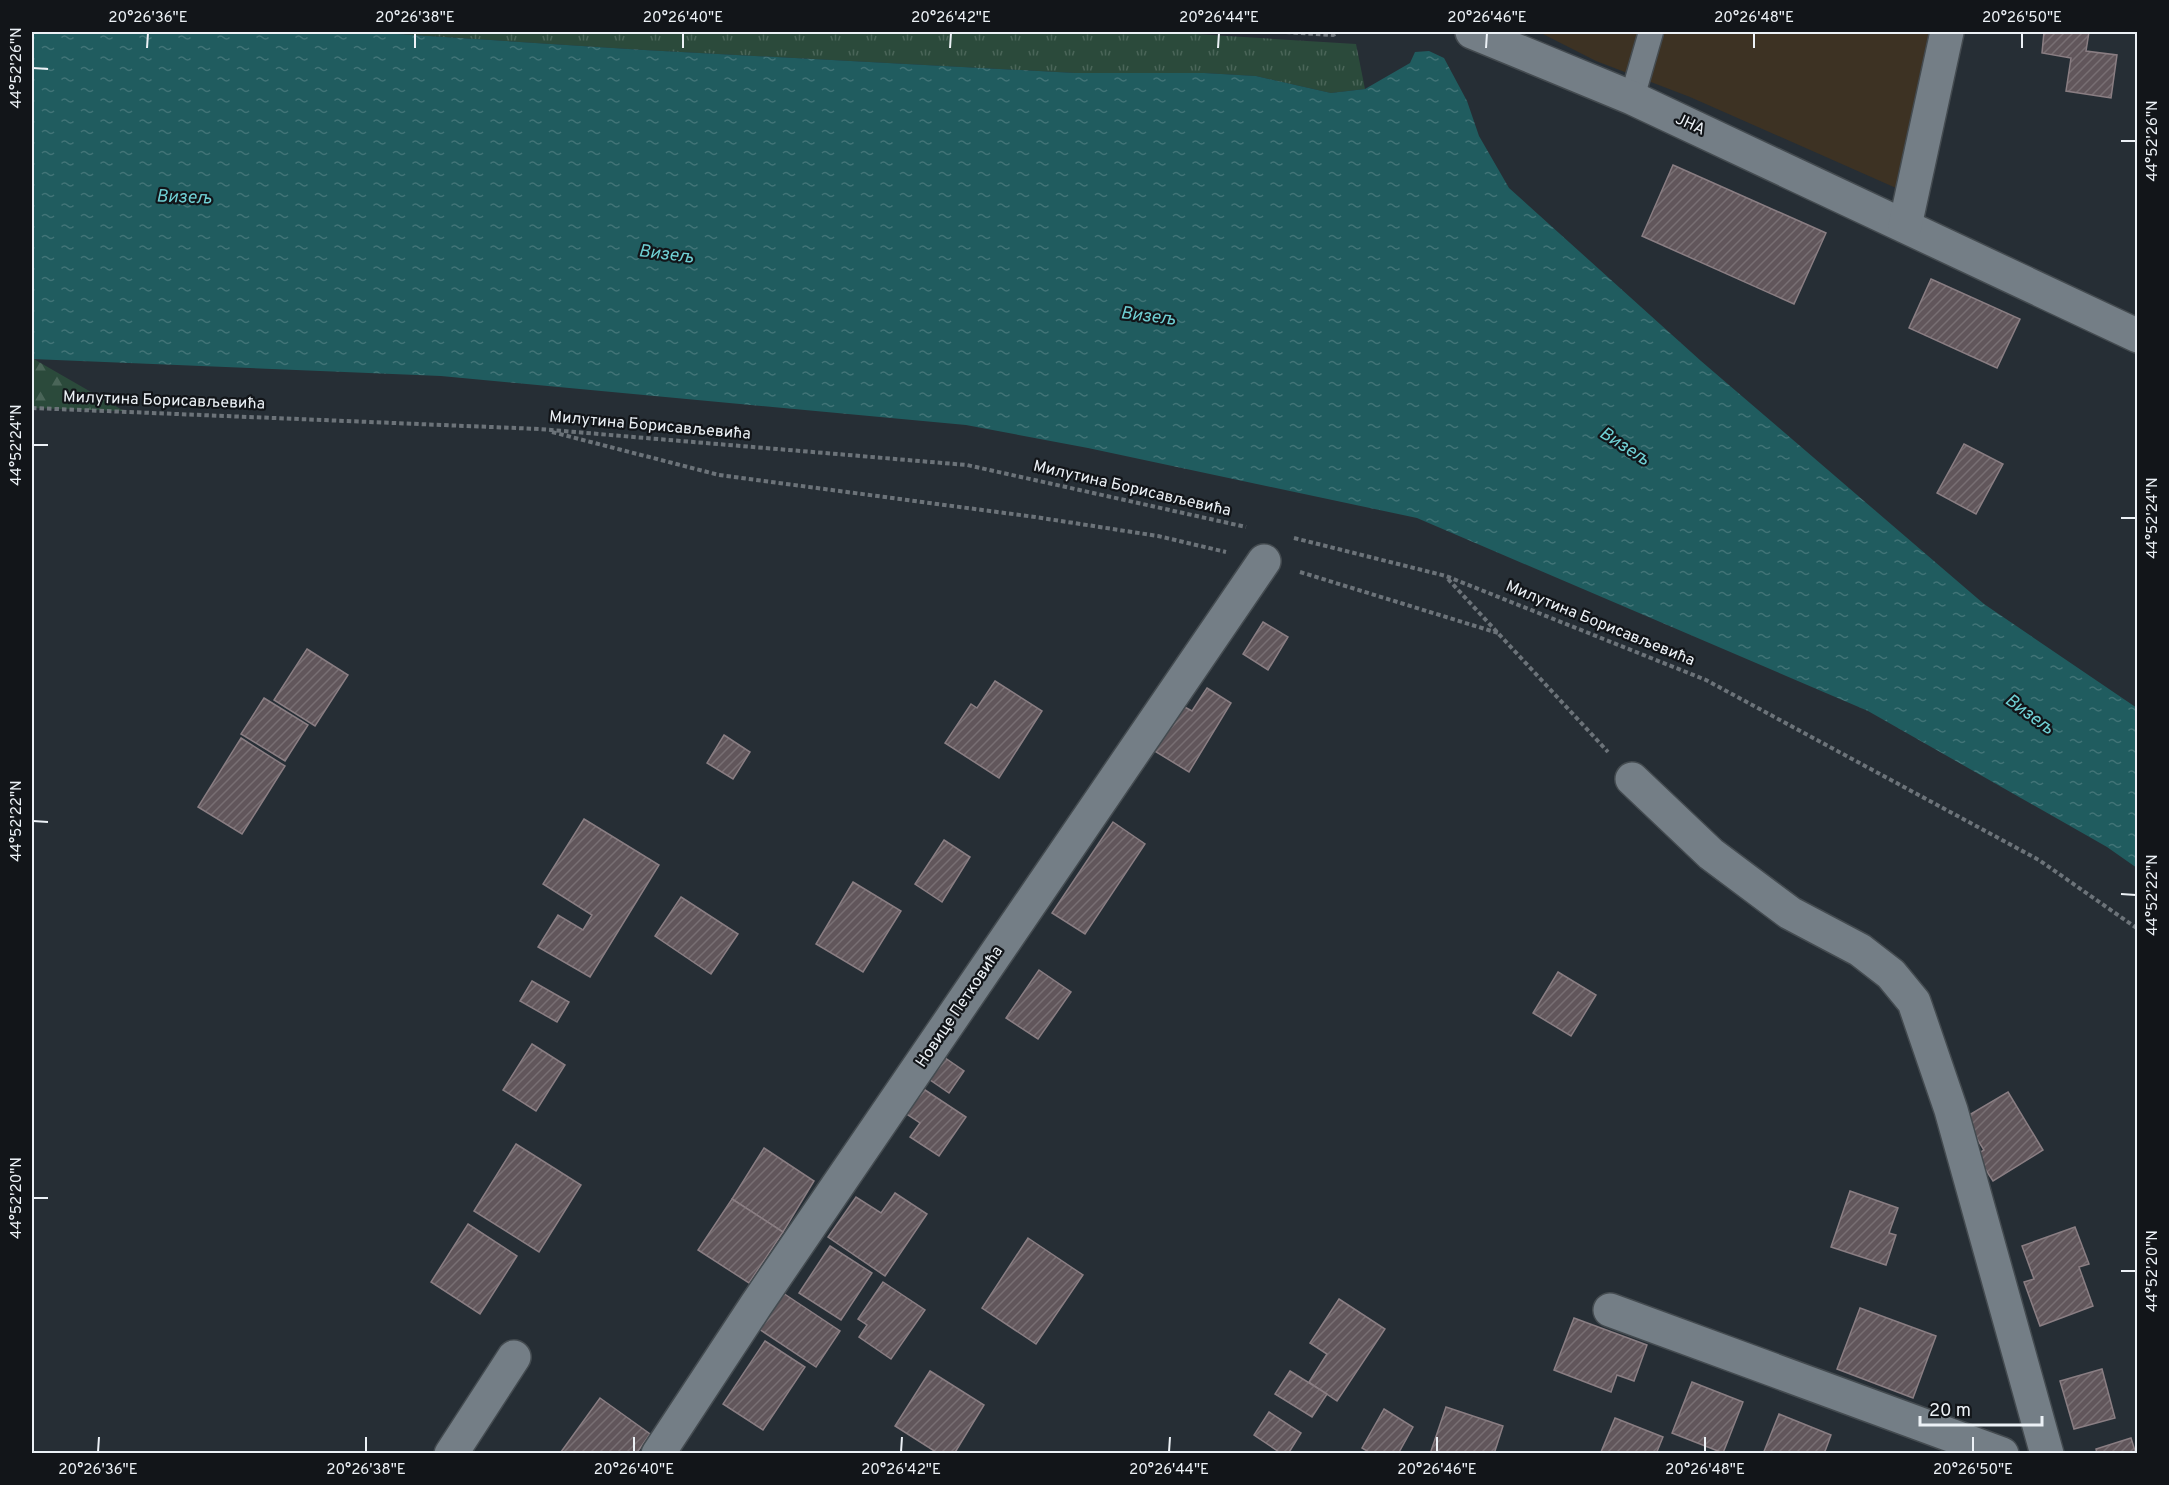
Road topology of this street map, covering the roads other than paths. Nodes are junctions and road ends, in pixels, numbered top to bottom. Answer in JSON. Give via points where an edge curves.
{"nodes":[{"id":1,"x":1472,"y":32,"type":"edge"},
{"id":2,"x":1651,"y":32,"type":"edge"},
{"id":3,"x":1947,"y":32,"type":"edge"},
{"id":4,"x":1632,"y":98,"type":"junction"},
{"id":5,"x":1905,"y":226,"type":"junction"},
{"id":6,"x":2138,"y":336,"type":"edge"},
{"id":7,"x":1264,"y":561,"type":"road end"},
{"id":8,"x":1632,"y":779,"type":"road end"},
{"id":9,"x":1610,"y":1310,"type":"dead end"},
{"id":10,"x":514,"y":1357,"type":"dead end"},
{"id":11,"x":451,"y":1454,"type":"edge"},
{"id":12,"x":658,"y":1454,"type":"edge"},
{"id":13,"x":2002,"y":1454,"type":"edge"},
{"id":14,"x":2047,"y":1454,"type":"edge"}],
"edges":[{"from":1,"to":4,"type":"street","name":"ЈНА"},
{"from":2,"to":4,"type":"lane"},
{"from":3,"to":5,"type":"street"},
{"from":4,"to":5,"type":"street","name":"ЈНА"},
{"from":5,"to":6,"type":"street","name":"ЈНА"},
{"from":7,"to":12,"type":"street","name":"Новице Петковића"},
{"from":8,"to":14,"type":"street","via":[[1711,854],[1790,913],[1860,950],[1891,974],[1914,1002],[1951,1110]]},
{"from":9,"to":13,"type":"street"},
{"from":10,"to":11,"type":"street"}]}
